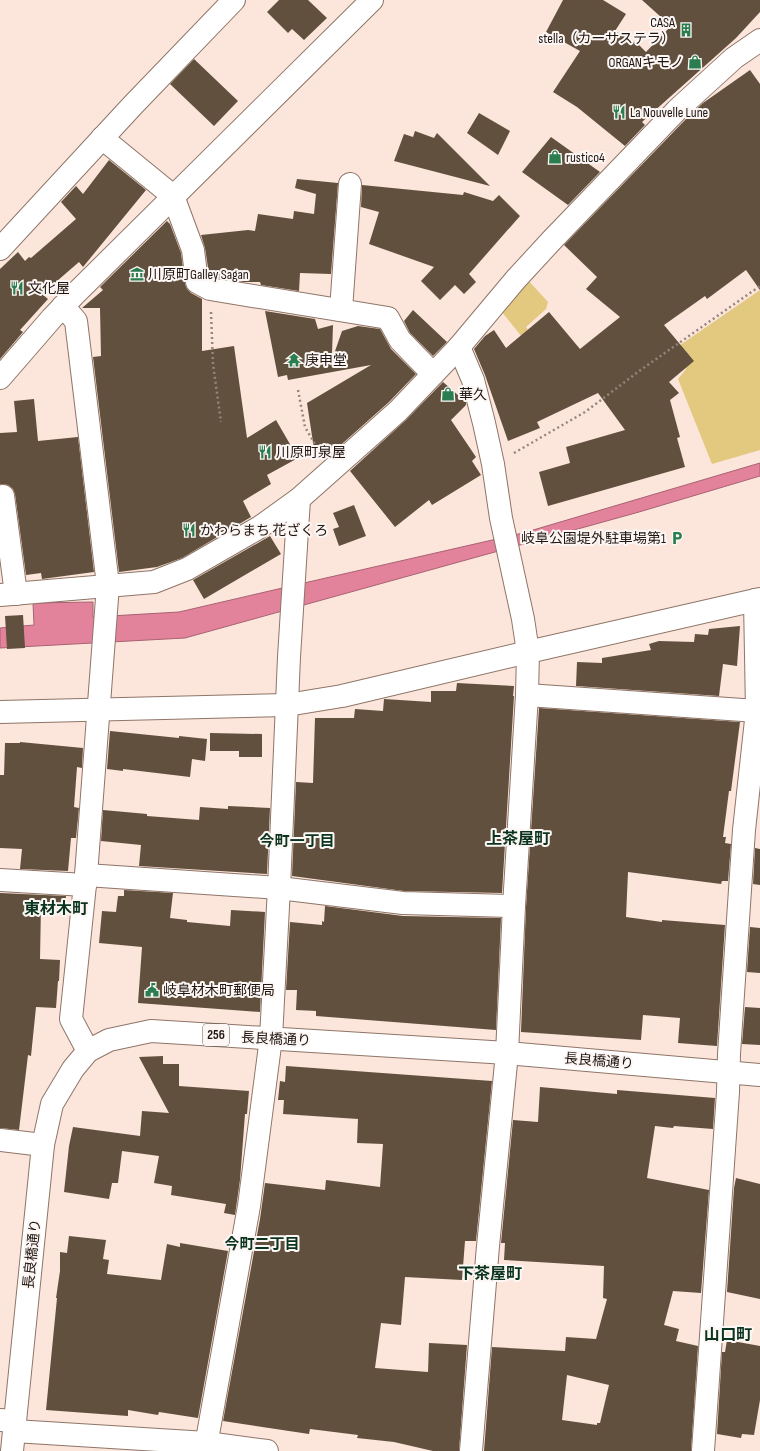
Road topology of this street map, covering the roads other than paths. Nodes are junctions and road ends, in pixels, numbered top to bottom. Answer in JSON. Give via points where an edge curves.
{"nodes":[{"id":1,"x":234,"y":0,"type":"edge"},
{"id":2,"x":372,"y":0,"type":"edge"},
{"id":3,"x":760,"y":40,"type":"edge"},
{"id":4,"x":102,"y":138,"type":"junction"},
{"id":5,"x":350,"y":184,"type":"dead end"},
{"id":6,"x":173,"y":196,"type":"junction"},
{"id":7,"x":0,"y":249,"type":"edge"},
{"id":8,"x":63,"y":306,"type":"junction"},
{"id":9,"x":341,"y":310,"type":"junction"},
{"id":10,"x":459,"y":347,"type":"junction"},
{"id":11,"x":433,"y":374,"type":"junction"},
{"id":12,"x":0,"y":378,"type":"edge"},
{"id":13,"x":3,"y":496,"type":"dead end"},
{"id":14,"x":299,"y":499,"type":"junction"},
{"id":15,"x":108,"y":585,"type":"junction"},
{"id":16,"x":8,"y":594,"type":"edge"},
{"id":17,"x":758,"y":600,"type":"edge"},
{"id":18,"x":528,"y":652,"type":"junction"},
{"id":19,"x":527,"y":695,"type":"junction"},
{"id":20,"x":287,"y":705,"type":"junction"},
{"id":21,"x":98,"y":709,"type":"junction"},
{"id":22,"x":756,"y":711,"type":"junction"},
{"id":23,"x":0,"y":712,"type":"edge"},
{"id":24,"x":752,"y":832,"type":"edge"},
{"id":25,"x":0,"y":880,"type":"edge"},
{"id":26,"x":85,"y":880,"type":"junction"},
{"id":27,"x":279,"y":888,"type":"junction"},
{"id":28,"x":514,"y":906,"type":"junction"},
{"id":29,"x":271,"y":1038,"type":"junction"},
{"id":30,"x":88,"y":1050,"type":"junction"},
{"id":31,"x":507,"y":1053,"type":"junction"},
{"id":32,"x":729,"y":1072,"type":"junction"},
{"id":33,"x":760,"y":1075,"type":"edge"},
{"id":34,"x":0,"y":1140,"type":"edge"},
{"id":35,"x":43,"y":1145,"type":"junction"},
{"id":36,"x":10,"y":1431,"type":"edge"},
{"id":37,"x":206,"y":1447,"type":"edge"},
{"id":38,"x":267,"y":1451,"type":"edge"},
{"id":39,"x":471,"y":1451,"type":"edge"},
{"id":40,"x":703,"y":1451,"type":"edge"}],
"edges":[{"from":1,"to":4,"type":"main road"},
{"from":2,"to":6,"type":"main road"},
{"from":3,"to":10,"type":"main road","via":[[734,58],[677,110],[516,279]]},
{"from":4,"to":6,"type":"main road"},
{"from":4,"to":7,"type":"main road"},
{"from":5,"to":9,"type":"main road"},
{"from":6,"to":8,"type":"main road"},
{"from":6,"to":9,"type":"main road","via":[[193,250],[197,282],[210,289]]},
{"from":8,"to":12,"type":"main road"},
{"from":8,"to":15,"type":"main road","via":[[76,321]]},
{"from":9,"to":11,"type":"main road","via":[[388,318],[400,340]]},
{"from":10,"to":11,"type":"main road"},
{"from":10,"to":18,"type":"main road","via":[[473,380],[484,423]]},
{"from":11,"to":14,"type":"main road","via":[[398,411]]},
{"from":13,"to":16,"type":"main road"},
{"from":14,"to":15,"type":"main road","via":[[260,527],[187,569],[154,582]]},
{"from":14,"to":20,"type":"main road"},
{"from":15,"to":16,"type":"main road"},
{"from":15,"to":21,"type":"main road"},
{"from":17,"to":18,"type":"main road"},
{"from":17,"to":22,"type":"main road"},
{"from":18,"to":19,"type":"main road"},
{"from":18,"to":20,"type":"main road","via":[[342,696]]},
{"from":19,"to":22,"type":"main road"},
{"from":19,"to":28,"type":"main road"},
{"from":20,"to":21,"type":"main road"},
{"from":20,"to":27,"type":"main road"},
{"from":21,"to":23,"type":"main road"},
{"from":21,"to":26,"type":"main road"},
{"from":22,"to":24,"type":"main road"},
{"from":24,"to":32,"type":"main road"},
{"from":25,"to":26,"type":"main road"},
{"from":26,"to":27,"type":"main road"},
{"from":26,"to":30,"type":"main road","via":[[71,1019]]},
{"from":27,"to":28,"type":"main road","via":[[403,903]]},
{"from":27,"to":29,"type":"main road"},
{"from":28,"to":31,"type":"main road"},
{"from":29,"to":30,"type":"main road","name":"長良橋通り","number":"256","via":[[151,1031],[109,1040]]},
{"from":29,"to":31,"type":"main road","name":"長良橋通り","number":"256"},
{"from":29,"to":37,"type":"main road","via":[[250,1206]]},
{"from":30,"to":35,"type":"main road","name":"長良橋通り","number":"256","via":[[72,1069],[52,1104]]},
{"from":31,"to":32,"type":"main road","name":"長良橋通り","number":"256"},
{"from":31,"to":39,"type":"main road"},
{"from":32,"to":33,"type":"main road","name":"長良橋通り","number":"256"},
{"from":32,"to":40,"type":"main road"},
{"from":34,"to":35,"type":"main road"},
{"from":35,"to":36,"type":"main road","name":"長良橋通り","number":"256"},
{"from":36,"to":37,"type":"main road"},
{"from":37,"to":38,"type":"main road"}]}
